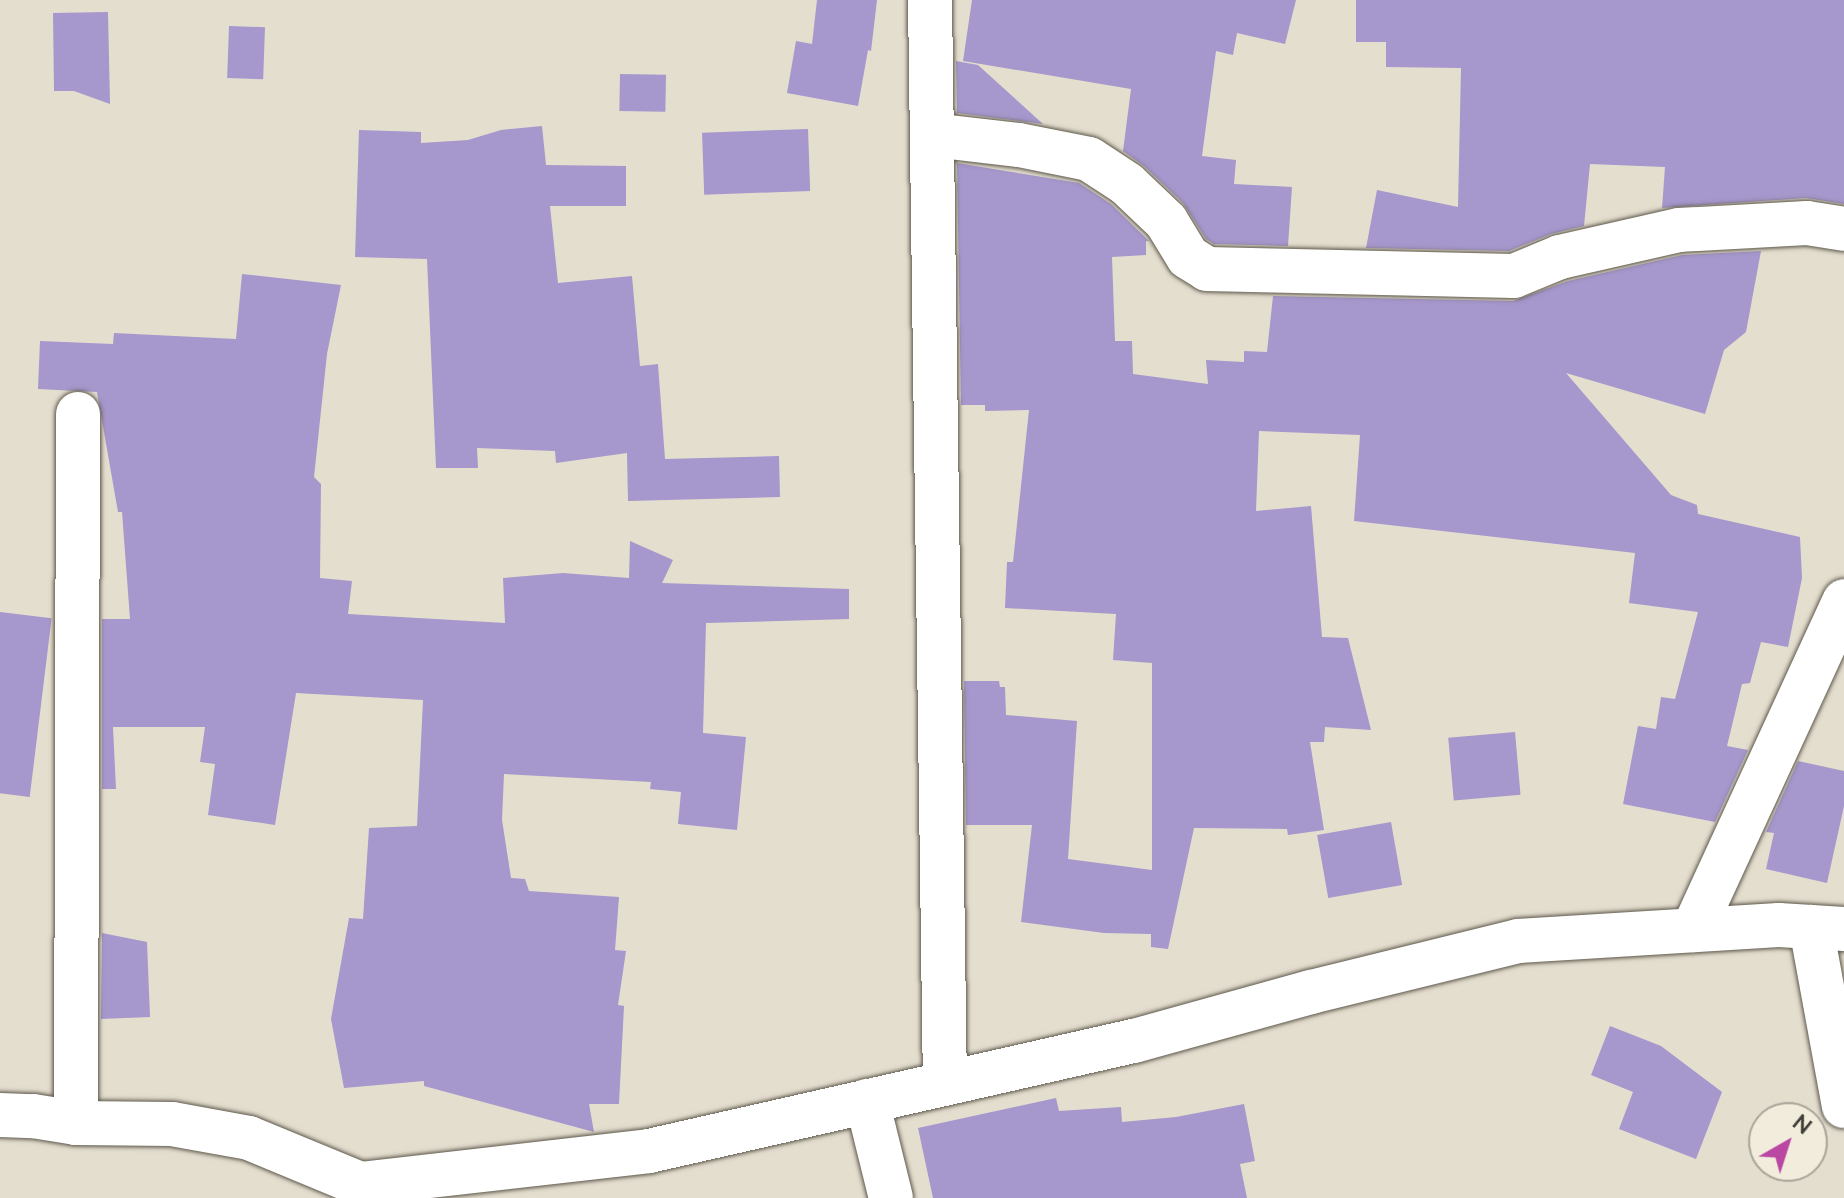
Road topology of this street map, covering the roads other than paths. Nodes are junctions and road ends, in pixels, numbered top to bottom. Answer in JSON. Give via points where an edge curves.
{"nodes":[{"id":1,"x":930,"y":0,"type":"edge"},
{"id":2,"x":932,"y":135,"type":"junction"},
{"id":3,"x":1844,"y":229,"type":"edge"},
{"id":4,"x":78,"y":414,"type":"dead end"},
{"id":5,"x":1844,"y":601,"type":"edge"},
{"id":6,"x":1828,"y":928,"type":"edge"},
{"id":7,"x":1693,"y":930,"type":"junction"},
{"id":8,"x":945,"y":1082,"type":"junction"},
{"id":9,"x":867,"y":1101,"type":"junction"},
{"id":10,"x":1844,"y":1106,"type":"edge"},
{"id":11,"x":0,"y":1115,"type":"edge"},
{"id":12,"x":76,"y":1123,"type":"junction"},
{"id":13,"x":356,"y":1191,"type":"edge"},
{"id":14,"x":891,"y":1198,"type":"edge"}],
"edges":[{"from":1,"to":2,"type":"street"},
{"from":2,"to":3,"type":"street","via":[[1089,159],[1127,184],[1166,221],[1188,257],[1207,269],[1514,276],[1560,257],[1679,230],[1807,223]]},
{"from":2,"to":8,"type":"street"},
{"from":4,"to":12,"type":"street"},
{"from":5,"to":7,"type":"street"},
{"from":6,"to":7,"type":"street"},
{"from":6,"to":10,"type":"street"},
{"from":7,"to":8,"type":"street","via":[[1518,941],[1134,1041]]},
{"from":8,"to":9,"type":"street"},
{"from":9,"to":13,"type":"street","via":[[649,1151]]},
{"from":9,"to":14,"type":"street"},
{"from":11,"to":12,"type":"street"},
{"from":12,"to":13,"type":"street","via":[[172,1124],[249,1138]]}]}
